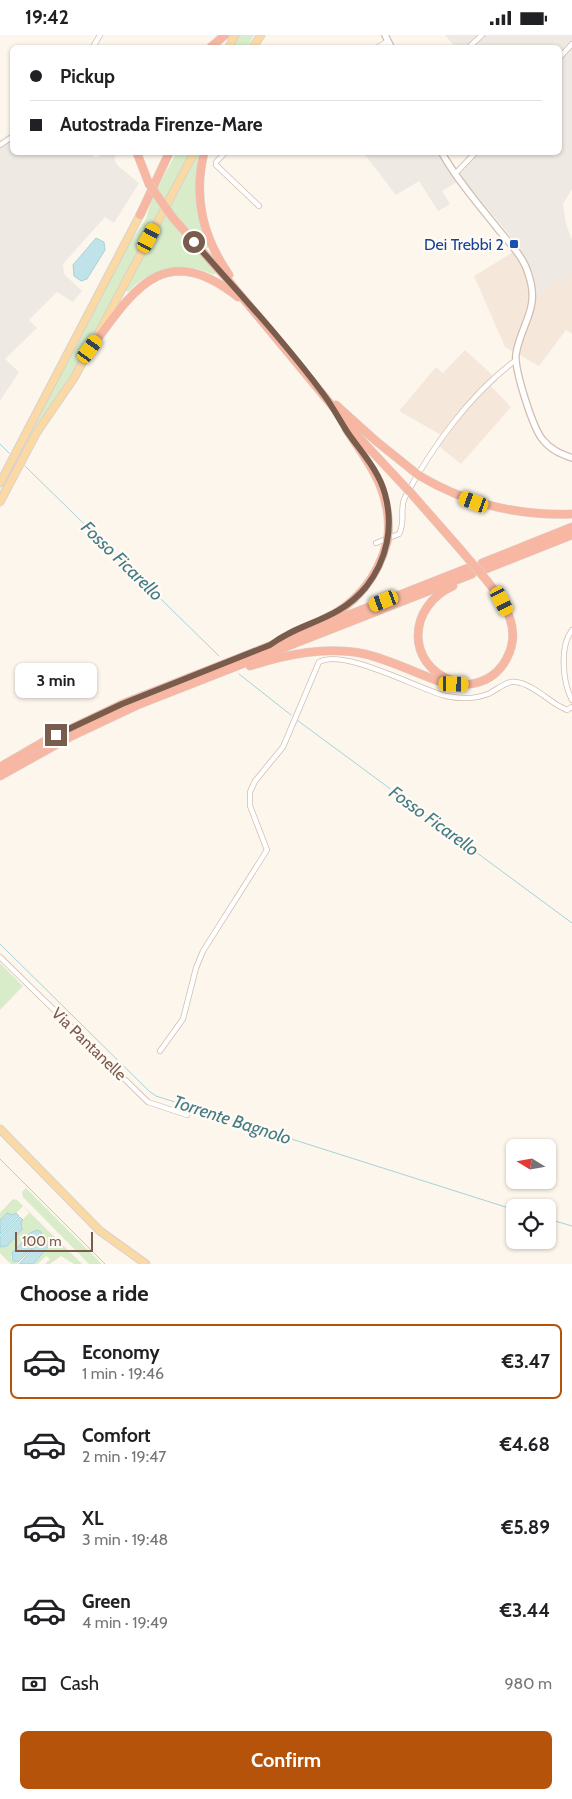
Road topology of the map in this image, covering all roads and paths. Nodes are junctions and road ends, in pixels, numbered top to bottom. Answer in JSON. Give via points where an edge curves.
{"nodes":[{"id":1,"x":225,"y":35,"type":"edge"},
{"id":2,"x":385,"y":35,"type":"edge"},
{"id":3,"x":482,"y":35,"type":"edge"},
{"id":4,"x":389,"y":44,"type":"edge"},
{"id":5,"x":572,"y":44,"type":"edge"},
{"id":6,"x":213,"y":45,"type":"edge"},
{"id":7,"x":471,"y":45,"type":"edge"},
{"id":8,"x":562,"y":55,"type":"edge"},
{"id":9,"x":137,"y":155,"type":"edge"},
{"id":10,"x":168,"y":155,"type":"edge"},
{"id":11,"x":172,"y":155,"type":"edge"},
{"id":12,"x":193,"y":155,"type":"edge"},
{"id":13,"x":203,"y":155,"type":"edge"},
{"id":14,"x":223,"y":155,"type":"edge"},
{"id":15,"x":443,"y":155,"type":"edge"},
{"id":16,"x":473,"y":155,"type":"edge"},
{"id":17,"x":455,"y":174,"type":"junction"},
{"id":18,"x":259,"y":206,"type":"dead end"},
{"id":19,"x":140,"y":215,"type":"junction"},
{"id":20,"x":251,"y":308,"type":"junction"},
{"id":21,"x":90,"y":349,"type":"junction"},
{"id":22,"x":516,"y":361,"type":"junction"},
{"id":23,"x":325,"y":395,"type":"junction"},
{"id":24,"x":572,"y":458,"type":"edge"},
{"id":25,"x":0,"y":483,"type":"edge"},
{"id":26,"x":0,"y":502,"type":"edge"},
{"id":27,"x":572,"y":513,"type":"edge"},
{"id":28,"x":572,"y":527,"type":"edge"},
{"id":29,"x":572,"y":535,"type":"edge"},
{"id":30,"x":376,"y":543,"type":"dead end"},
{"id":31,"x":472,"y":573,"type":"junction"},
{"id":32,"x":572,"y":630,"type":"edge"},
{"id":33,"x":270,"y":645,"type":"junction"},
{"id":34,"x":216,"y":675,"type":"junction"},
{"id":35,"x":470,"y":684,"type":"junction"},
{"id":36,"x":572,"y":700,"type":"edge"},
{"id":37,"x":572,"y":707,"type":"edge"},
{"id":38,"x":0,"y":767,"type":"edge"},
{"id":39,"x":0,"y":776,"type":"edge"},
{"id":40,"x":0,"y":957,"type":"edge"},
{"id":41,"x":160,"y":1051,"type":"dead end"},
{"id":42,"x":187,"y":1115,"type":"dead end"},
{"id":43,"x":0,"y":1129,"type":"edge"},
{"id":44,"x":146,"y":1264,"type":"edge"}],
"edges":[{"from":1,"to":6,"type":"highway"},
{"from":2,"to":4,"type":"street"},
{"from":3,"to":7,"type":"street"},
{"from":5,"to":8,"type":"street"},
{"from":9,"to":20,"type":"highway","bridge":true,"via":[[149,184],[173,218]]},
{"from":10,"to":19,"type":"highway"},
{"from":11,"to":19,"type":"main road"},
{"from":12,"to":21,"type":"main road"},
{"from":13,"to":20,"type":"highway","via":[[198,196],[204,228],[216,256]]},
{"from":14,"to":18,"type":"street","via":[[216,162],[217,166]]},
{"from":15,"to":17,"type":"street"},
{"from":16,"to":17,"type":"street"},
{"from":17,"to":22,"type":"street","via":[[515,249],[528,271],[532,308]]},
{"from":19,"to":25,"type":"main road"},
{"from":20,"to":21,"type":"highway","via":[[221,284],[202,275],[163,274],[150,279],[130,295]]},
{"from":20,"to":23,"type":"highway"},
{"from":21,"to":26,"type":"main road","via":[[45,419]]},
{"from":22,"to":24,"type":"street","via":[[541,437],[554,450]]},
{"from":22,"to":30,"type":"street","via":[[474,396],[425,465],[403,502],[403,523],[398,534]]},
{"from":23,"to":27,"type":"highway","via":[[419,475],[462,497],[495,508],[531,514]]},
{"from":23,"to":33,"type":"highway","via":[[382,485],[388,509],[388,539],[376,572],[355,598],[328,617]]},
{"from":23,"to":35,"type":"highway","bridge":true,"via":[[353,431],[488,582],[507,611],[513,640],[507,659],[487,679]]},
{"from":28,"to":29,"type":"highway","via":[[485,568]]},
{"from":31,"to":33,"type":"highway"},
{"from":31,"to":34,"type":"highway"},
{"from":31,"to":35,"type":"highway","via":[[425,608],[417,636],[420,652],[436,671],[449,679]]},
{"from":32,"to":36,"type":"street","via":[[564,653],[567,687]]},
{"from":33,"to":38,"type":"highway","via":[[108,710]]},
{"from":34,"to":35,"type":"highway","via":[[286,655],[330,650],[366,654],[441,682]]},
{"from":34,"to":39,"type":"highway","via":[[106,719]]},
{"from":37,"to":41,"type":"street","via":[[567,710],[559,707],[516,682],[487,694],[457,697],[361,665],[329,659],[319,662],[283,747],[250,792],[250,806],[267,850],[203,951],[183,1019]]},
{"from":40,"to":42,"type":"street","name":"Via Pantanelle","via":[[148,1102]]},
{"from":43,"to":44,"type":"main road","via":[[100,1231]]}]}
